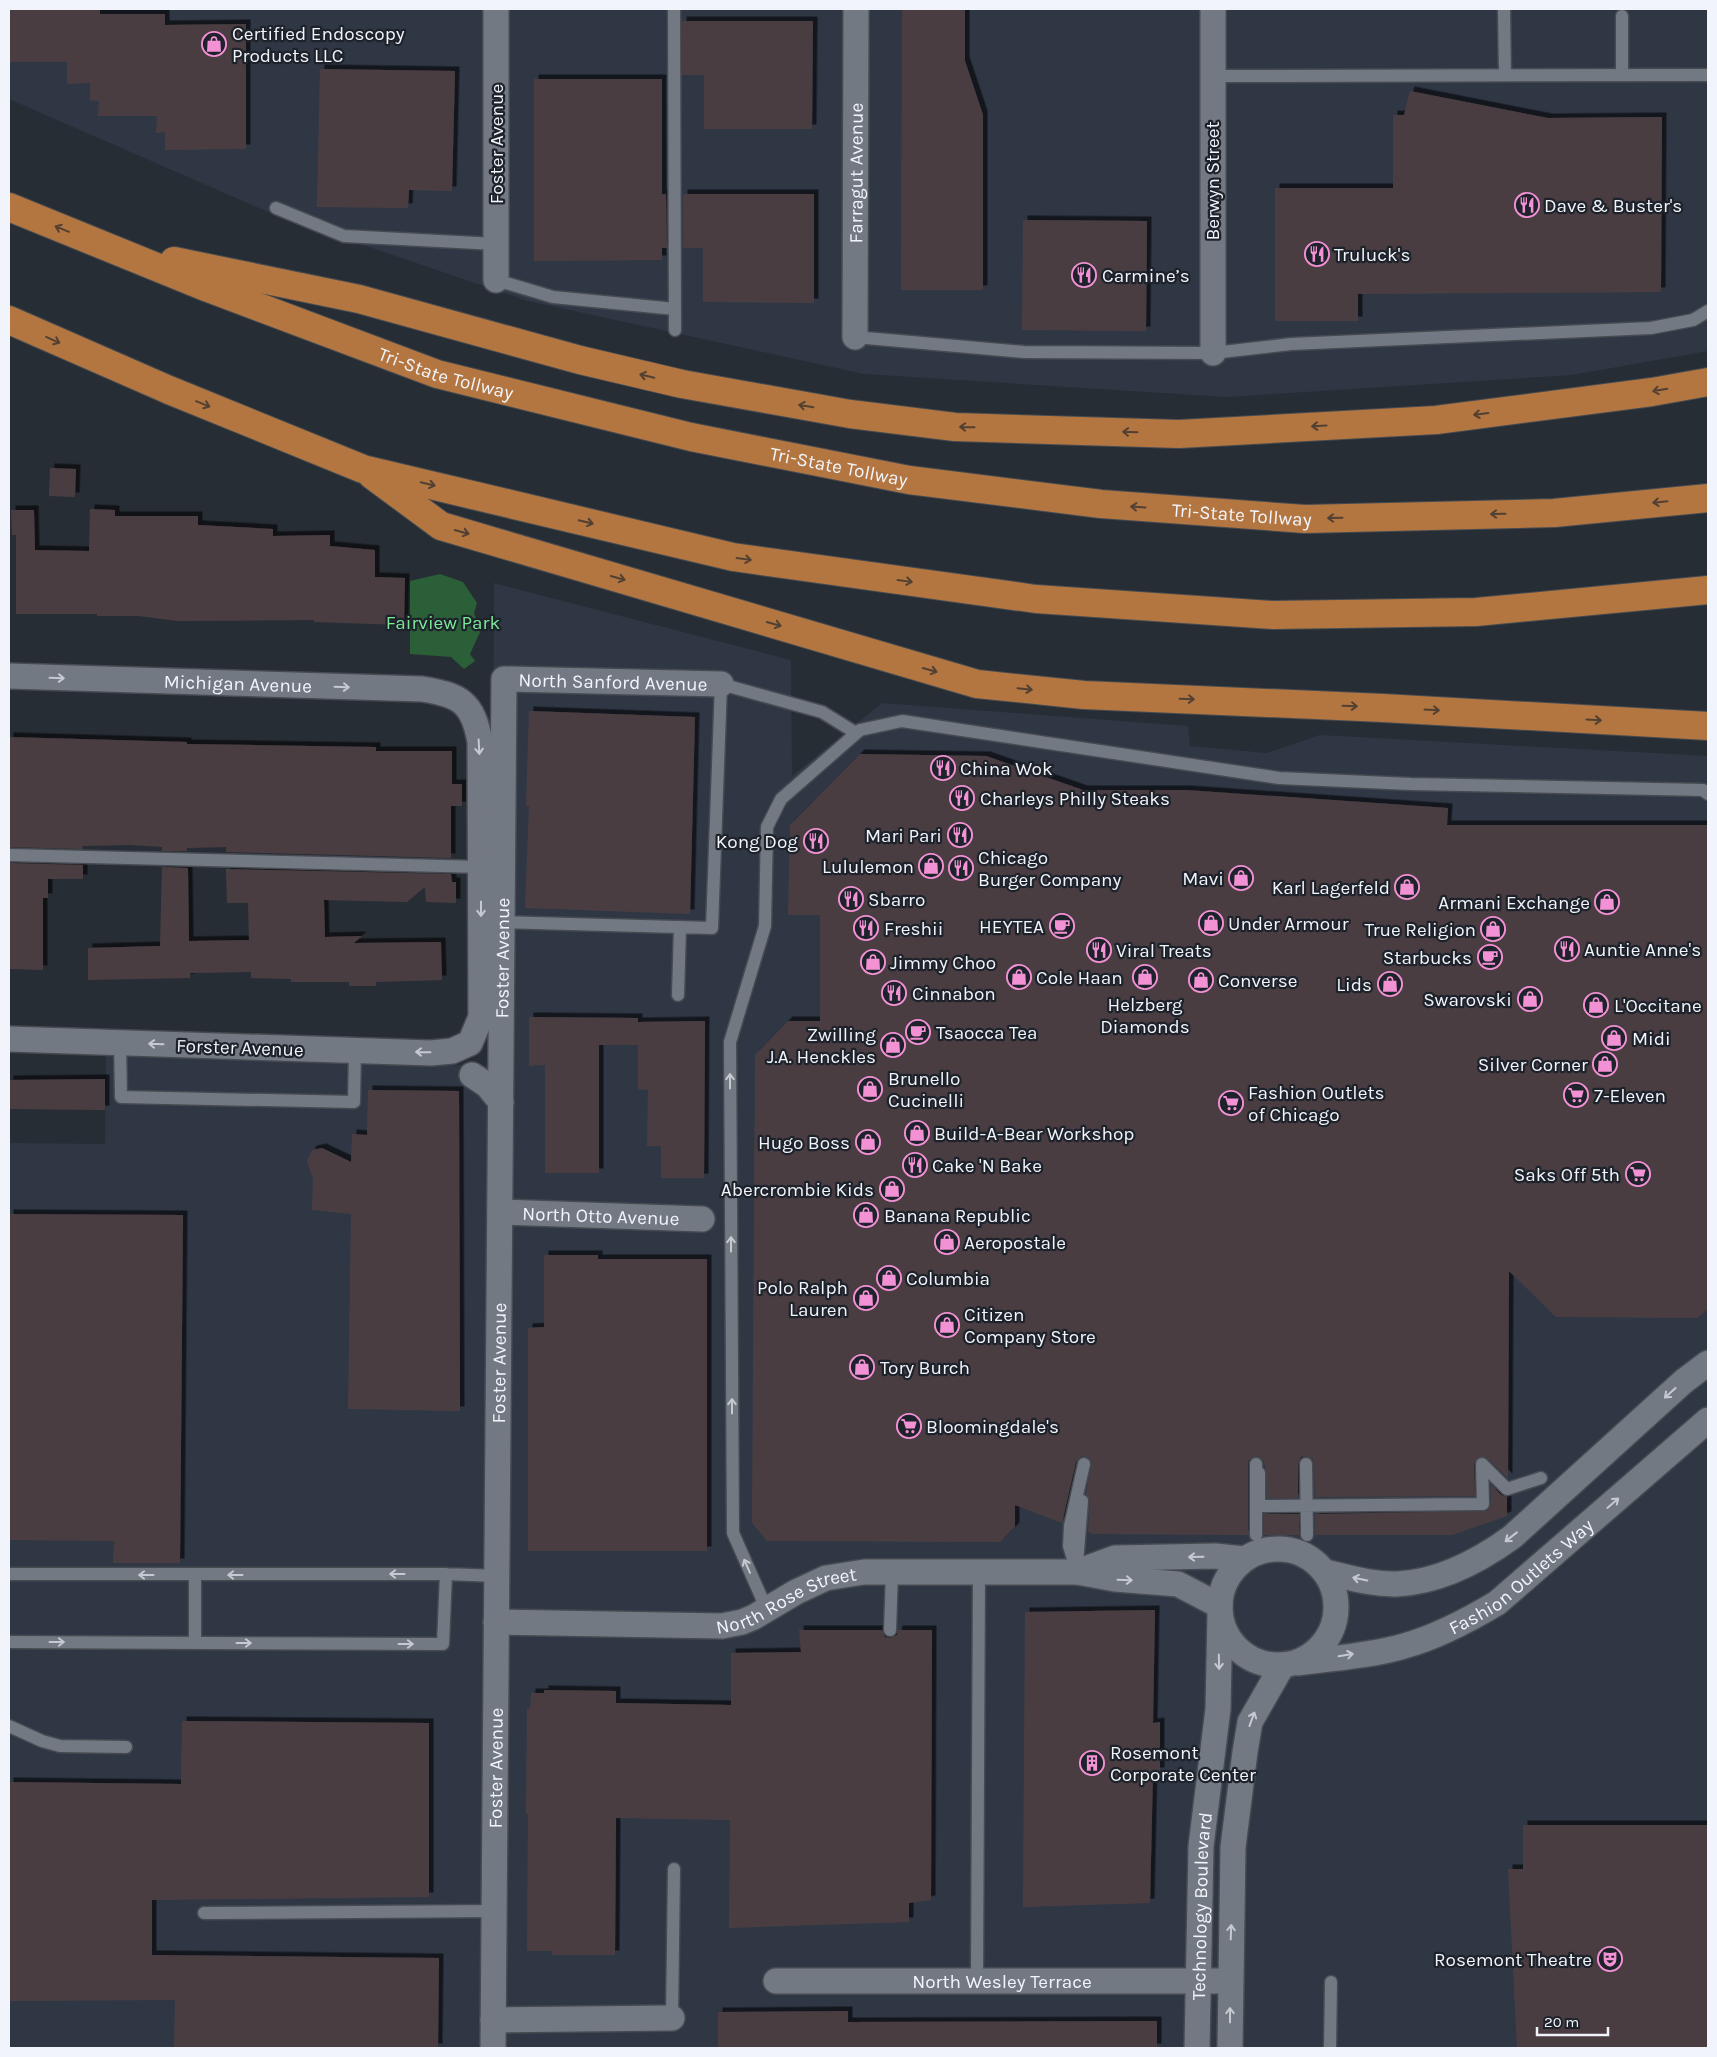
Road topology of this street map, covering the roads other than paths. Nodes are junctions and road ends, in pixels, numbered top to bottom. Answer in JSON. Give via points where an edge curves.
{"nodes":[{"id":1,"x":496,"y":9,"type":"edge"},
{"id":2,"x":674,"y":9,"type":"edge"},
{"id":3,"x":856,"y":9,"type":"edge"},
{"id":4,"x":1213,"y":9,"type":"edge"},
{"id":5,"x":1504,"y":9,"type":"edge"},
{"id":6,"x":1622,"y":16,"type":"dead end"},
{"id":7,"x":1505,"y":75,"type":"junction"},
{"id":8,"x":1622,"y":75,"type":"junction"},
{"id":9,"x":1708,"y":75,"type":"edge"},
{"id":10,"x":1212,"y":76,"type":"junction"},
{"id":11,"x":9,"y":208,"type":"edge"},
{"id":12,"x":276,"y":208,"type":"dead end"},
{"id":13,"x":496,"y":244,"type":"junction"},
{"id":14,"x":108,"y":247,"type":"junction"},
{"id":15,"x":496,"y":280,"type":"joint"},
{"id":16,"x":675,"y":309,"type":"junction"},
{"id":17,"x":1708,"y":311,"type":"edge"},
{"id":18,"x":9,"y":320,"type":"edge"},
{"id":19,"x":675,"y":330,"type":"dead end"},
{"id":20,"x":854,"y":336,"type":"joint"},
{"id":21,"x":1213,"y":354,"type":"junction"},
{"id":22,"x":1708,"y":382,"type":"edge"},
{"id":23,"x":363,"y":469,"type":"junction"},
{"id":24,"x":1708,"y":498,"type":"edge"},
{"id":25,"x":1708,"y":590,"type":"edge"},
{"id":26,"x":9,"y":676,"type":"edge"},
{"id":27,"x":504,"y":679,"type":"joint"},
{"id":28,"x":721,"y":684,"type":"junction"},
{"id":29,"x":462,"y":703,"type":"joint"},
{"id":30,"x":1708,"y":726,"type":"edge"},
{"id":31,"x":856,"y":734,"type":"junction"},
{"id":32,"x":1708,"y":794,"type":"edge"},
{"id":33,"x":9,"y":855,"type":"edge"},
{"id":34,"x":480,"y":867,"type":"junction"},
{"id":35,"x":502,"y":922,"type":"junction"},
{"id":36,"x":680,"y":927,"type":"junction"},
{"id":37,"x":678,"y":996,"type":"dead end"},
{"id":38,"x":9,"y":1039,"type":"edge"},
{"id":39,"x":120,"y":1042,"type":"junction"},
{"id":40,"x":470,"y":1043,"type":"joint"},
{"id":41,"x":355,"y":1051,"type":"junction"},
{"id":42,"x":472,"y":1075,"type":"dead end"},
{"id":43,"x":501,"y":1102,"type":"junction"},
{"id":44,"x":500,"y":1212,"type":"junction"},
{"id":45,"x":702,"y":1218,"type":"dead end"},
{"id":46,"x":1708,"y":1363,"type":"edge"},
{"id":47,"x":1708,"y":1420,"type":"edge"},
{"id":48,"x":1306,"y":1464,"type":"dead end"},
{"id":49,"x":1541,"y":1478,"type":"dead end"},
{"id":50,"x":1256,"y":1535,"type":"dead end"},
{"id":51,"x":1307,"y":1535,"type":"dead end"},
{"id":52,"x":1244,"y":1559,"type":"junction"},
{"id":53,"x":979,"y":1571,"type":"junction"},
{"id":54,"x":892,"y":1572,"type":"junction"},
{"id":55,"x":1077,"y":1572,"type":"junction"},
{"id":56,"x":1326,"y":1572,"type":"junction"},
{"id":57,"x":9,"y":1574,"type":"edge"},
{"id":58,"x":446,"y":1574,"type":"junction"},
{"id":59,"x":195,"y":1575,"type":"junction"},
{"id":60,"x":497,"y":1576,"type":"junction"},
{"id":61,"x":766,"y":1610,"type":"junction"},
{"id":62,"x":1220,"y":1610,"type":"junction"},
{"id":63,"x":496,"y":1622,"type":"junction"},
{"id":64,"x":890,"y":1630,"type":"dead end"},
{"id":65,"x":9,"y":1642,"type":"edge"},
{"id":66,"x":195,"y":1643,"type":"junction"},
{"id":67,"x":1290,"y":1665,"type":"junction"},
{"id":68,"x":9,"y":1726,"type":"edge"},
{"id":69,"x":126,"y":1747,"type":"dead end"},
{"id":70,"x":674,"y":1869,"type":"dead end"},
{"id":71,"x":494,"y":1911,"type":"junction"},
{"id":72,"x":204,"y":1913,"type":"dead end"},
{"id":73,"x":978,"y":1980,"type":"junction"},
{"id":74,"x":776,"y":1981,"type":"dead end"},
{"id":75,"x":1229,"y":1981,"type":"junction"},
{"id":76,"x":1198,"y":1982,"type":"junction"},
{"id":77,"x":1330,"y":1982,"type":"dead end"},
{"id":78,"x":672,"y":2018,"type":"joint"},
{"id":79,"x":493,"y":2020,"type":"junction"},
{"id":80,"x":493,"y":2048,"type":"edge"},
{"id":81,"x":1197,"y":2048,"type":"edge"},
{"id":82,"x":1230,"y":2048,"type":"edge"},
{"id":83,"x":1330,"y":2048,"type":"edge"}],
"edges":[{"from":1,"to":13,"type":"street","name":"Foster Avenue"},
{"from":2,"to":16,"type":"lane"},
{"from":3,"to":20,"type":"street","name":"Farragut Avenue"},
{"from":4,"to":10,"type":"street","name":"Berwyn Street"},
{"from":5,"to":7,"type":"lane"},
{"from":6,"to":8,"type":"lane"},
{"from":7,"to":8,"type":"lane"},
{"from":7,"to":10,"type":"lane"},
{"from":8,"to":9,"type":"lane"},
{"from":10,"to":21,"type":"street","name":"Berwyn Street"},
{"from":14,"to":11,"type":"highway","name":"Tri-State Tollway","one_way":true},
{"from":12,"to":13,"type":"lane","via":[[344,236]]},
{"from":13,"to":15,"type":"street","name":"Foster Avenue"},
{"from":22,"to":14,"type":"highway","one_way":true,"via":[[1557,405],[1417,421],[1179,434],[955,427],[850,414],[682,384],[580,360],[359,298]]},
{"from":24,"to":14,"type":"highway","name":"Tri-State Tollway","one_way":true,"via":[[1554,513],[1305,519],[1101,504],[909,480],[691,437],[437,374]]},
{"from":15,"to":16,"type":"lane","via":[[553,297]]},
{"from":16,"to":19,"type":"lane"},
{"from":17,"to":21,"type":"lane","via":[[1694,320],[1651,328],[1291,344]]},
{"from":18,"to":23,"type":"highway","one_way":true},
{"from":20,"to":21,"type":"lane","via":[[1024,352]]},
{"from":23,"to":25,"type":"highway","one_way":true,"via":[[733,557],[1036,599],[1273,615],[1476,612]]},
{"from":23,"to":30,"type":"highway","one_way":true,"via":[[441,526],[977,684],[1084,695]]},
{"from":26,"to":29,"type":"street","name":"Michigan Avenue","one_way":true,"via":[[422,689],[453,695]]},
{"from":27,"to":28,"type":"street","name":"North Sanford Avenue"},
{"from":27,"to":35,"type":"street","name":"Foster Avenue"},
{"from":28,"to":31,"type":"lane","via":[[822,712]]},
{"from":28,"to":36,"type":"lane","via":[[712,928]]},
{"from":29,"to":34,"type":"street","name":"Foster Avenue","one_way":true,"via":[[471,713],[480,742]]},
{"from":31,"to":32,"type":"lane","via":[[860,730],[902,721],[1279,778],[1703,790]]},
{"from":61,"to":31,"type":"lane","one_way":true,"via":[[733,1533],[730,1042],[765,926],[767,827],[781,799]]},
{"from":33,"to":34,"type":"lane"},
{"from":34,"to":40,"type":"street","name":"Foster Avenue","one_way":true,"via":[[481,1017]]},
{"from":35,"to":36,"type":"lane"},
{"from":35,"to":43,"type":"street","name":"Foster Avenue"},
{"from":36,"to":37,"type":"lane"},
{"from":38,"to":39,"type":"street","name":"Forster Avenue"},
{"from":41,"to":39,"type":"street","name":"Forster Avenue","one_way":true},
{"from":39,"to":41,"type":"lane","via":[[120,1097],[354,1102]]},
{"from":40,"to":41,"type":"street","name":"Forster Avenue","one_way":true,"via":[[452,1051]]},
{"from":42,"to":43,"type":"street","via":[[487,1085]]},
{"from":43,"to":44,"type":"street","name":"Foster Avenue"},
{"from":44,"to":45,"type":"street","name":"North Otto Avenue"},
{"from":44,"to":60,"type":"street","name":"Foster Avenue"},
{"from":46,"to":56,"type":"street","name":"Fashion Outlets Way","one_way":true,"via":[[1512,1537],[1486,1556],[1458,1570],[1397,1584]]},
{"from":67,"to":47,"type":"street","name":"Fashion Outlets Way","one_way":true,"via":[[1402,1647],[1438,1635],[1483,1612],[1515,1588]]},
{"from":48,"to":51,"type":"lane"},
{"from":49,"to":50,"type":"lane","via":[[1508,1489],[1482,1464],[1483,1504],[1259,1506],[1257,1468]]},
{"from":52,"to":55,"type":"street","name":"North Rose Street","one_way":true,"via":[[1215,1556],[1115,1558]]},
{"from":52,"to":56,"type":"street","via":[[1268,1549],[1288,1549],[1307,1556]]},
{"from":52,"to":62,"type":"street","via":[[1231,1572],[1223,1588]]},
{"from":53,"to":54,"type":"street","name":"North Rose Street"},
{"from":53,"to":55,"type":"street","name":"North Rose Street"},
{"from":53,"to":73,"type":"lane"},
{"from":54,"to":61,"type":"street","name":"North Rose Street","via":[[846,1573],[826,1578]]},
{"from":54,"to":64,"type":"lane"},
{"from":55,"to":55,"type":"lane","via":[[1078,1546],[1084,1464],[1070,1526],[1069,1546]]},
{"from":55,"to":62,"type":"street","name":"North Rose Street","one_way":true,"via":[[1178,1584]]},
{"from":56,"to":67,"type":"street","via":[[1334,1588],[1335,1624],[1327,1641],[1314,1654]]},
{"from":59,"to":57,"type":"lane","one_way":true},
{"from":58,"to":59,"type":"lane","one_way":true},
{"from":58,"to":60,"type":"lane"},
{"from":66,"to":58,"type":"lane","one_way":true,"via":[[444,1644]]},
{"from":59,"to":66,"type":"lane"},
{"from":60,"to":63,"type":"street","name":"Foster Avenue"},
{"from":61,"to":63,"type":"street","name":"North Rose Street","via":[[742,1622],[722,1626]]},
{"from":62,"to":67,"type":"street","via":[[1225,1630],[1234,1646],[1247,1658],[1264,1664]]},
{"from":62,"to":76,"type":"street","name":"Technology Boulevard","one_way":true,"via":[[1218,1709],[1201,1846]]},
{"from":63,"to":71,"type":"street","name":"Foster Avenue"},
{"from":65,"to":66,"type":"lane","one_way":true},
{"from":75,"to":67,"type":"street","name":"Technology Boulevard","one_way":true,"via":[[1233,1847],[1250,1722],[1257,1707]]},
{"from":68,"to":69,"type":"lane","via":[[60,1746]]},
{"from":70,"to":78,"type":"lane"},
{"from":71,"to":72,"type":"lane"},
{"from":71,"to":79,"type":"street","name":"Foster Avenue"},
{"from":73,"to":74,"type":"street","name":"North Wesley Terrace"},
{"from":73,"to":76,"type":"street","name":"North Wesley Terrace"},
{"from":75,"to":76,"type":"street","name":"North Wesley Terrace"},
{"from":82,"to":75,"type":"street","name":"Technology Boulevard","one_way":true},
{"from":76,"to":81,"type":"street","name":"Technology Boulevard"},
{"from":77,"to":83,"type":"lane"},
{"from":78,"to":79,"type":"street"},
{"from":79,"to":80,"type":"street","name":"Foster Avenue"}]}
